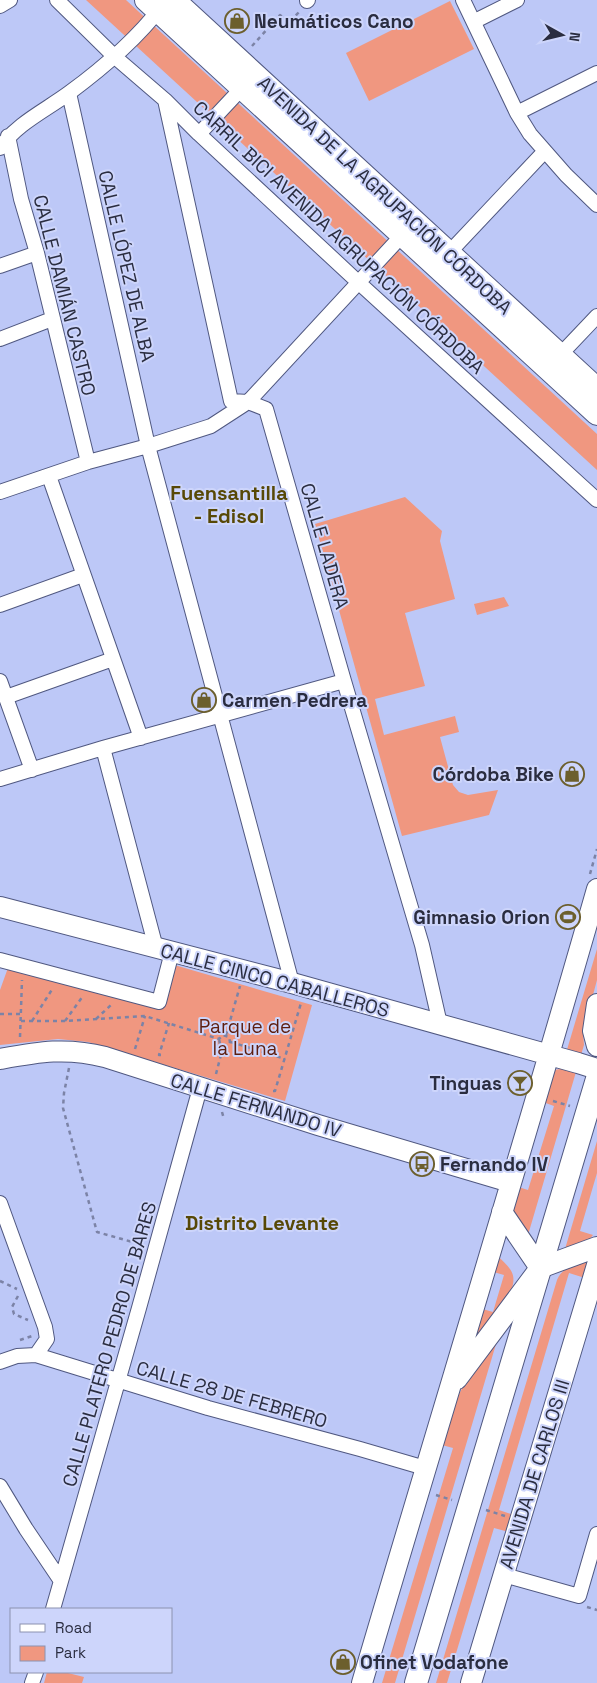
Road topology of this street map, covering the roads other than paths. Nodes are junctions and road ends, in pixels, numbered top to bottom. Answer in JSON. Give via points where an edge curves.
{"nodes":[{"id":1,"x":10,"y":0,"type":"edge"},
{"id":2,"x":57,"y":0,"type":"edge"},
{"id":3,"x":464,"y":0,"type":"edge"},
{"id":4,"x":517,"y":0,"type":"edge"},
{"id":5,"x":161,"y":3,"type":"edge"},
{"id":6,"x":0,"y":6,"type":"edge"},
{"id":7,"x":475,"y":22,"type":"junction"},
{"id":8,"x":115,"y":57,"type":"junction"},
{"id":9,"x":597,"y":73,"type":"edge"},
{"id":10,"x":242,"y":88,"type":"junction"},
{"id":11,"x":69,"y":93,"type":"junction"},
{"id":12,"x":165,"y":100,"type":"junction"},
{"id":13,"x":517,"y":113,"type":"junction"},
{"id":14,"x":199,"y":134,"type":"junction"},
{"id":15,"x":4,"y":142,"type":"edge"},
{"id":16,"x":544,"y":152,"type":"junction"},
{"id":17,"x":594,"y":198,"type":"edge"},
{"id":18,"x":408,"y":228,"type":"junction"},
{"id":19,"x":36,"y":253,"type":"junction"},
{"id":20,"x":443,"y":260,"type":"junction"},
{"id":21,"x":0,"y":266,"type":"edge"},
{"id":22,"x":358,"y":282,"type":"junction"},
{"id":23,"x":597,"y":316,"type":"edge"},
{"id":24,"x":52,"y":319,"type":"junction"},
{"id":25,"x":0,"y":339,"type":"edge"},
{"id":26,"x":560,"y":355,"type":"junction"},
{"id":27,"x":597,"y":389,"type":"edge"},
{"id":28,"x":248,"y":402,"type":"junction"},
{"id":29,"x":597,"y":414,"type":"edge"},
{"id":30,"x":148,"y":446,"type":"junction"},
{"id":31,"x":88,"y":462,"type":"junction"},
{"id":32,"x":49,"y":476,"type":"junction"},
{"id":33,"x":0,"y":492,"type":"edge"},
{"id":34,"x":597,"y":500,"type":"edge"},
{"id":35,"x":84,"y":575,"type":"junction"},
{"id":36,"x":0,"y":604,"type":"edge"},
{"id":37,"x":113,"y":659,"type":"junction"},
{"id":38,"x":0,"y":681,"type":"edge"},
{"id":39,"x":344,"y":681,"type":"junction"},
{"id":40,"x":6,"y":697,"type":"junction"},
{"id":41,"x":221,"y":715,"type":"junction"},
{"id":42,"x":140,"y":738,"type":"junction"},
{"id":43,"x":103,"y":748,"type":"junction"},
{"id":44,"x":32,"y":770,"type":"junction"},
{"id":45,"x":0,"y":779,"type":"edge"},
{"id":46,"x":597,"y":889,"type":"edge"},
{"id":47,"x":0,"y":907,"type":"edge"},
{"id":48,"x":164,"y":950,"type":"junction"},
{"id":49,"x":0,"y":960,"type":"edge"},
{"id":50,"x":299,"y":985,"type":"junction"},
{"id":51,"x":597,"y":1004,"type":"edge"},
{"id":52,"x":440,"y":1024,"type":"junction"},
{"id":53,"x":597,"y":1046,"type":"edge"},
{"id":54,"x":549,"y":1056,"type":"junction"},
{"id":55,"x":0,"y":1059,"type":"edge"},
{"id":56,"x":597,"y":1070,"type":"edge"},
{"id":57,"x":597,"y":1079,"type":"edge"},
{"id":58,"x":209,"y":1084,"type":"junction"},
{"id":59,"x":510,"y":1182,"type":"junction"},
{"id":60,"x":0,"y":1203,"type":"edge"},
{"id":61,"x":502,"y":1212,"type":"junction"},
{"id":62,"x":597,"y":1247,"type":"edge"},
{"id":63,"x":597,"y":1265,"type":"edge"},
{"id":64,"x":540,"y":1268,"type":"junction"},
{"id":65,"x":36,"y":1356,"type":"junction"},
{"id":66,"x":0,"y":1362,"type":"edge"},
{"id":67,"x":118,"y":1382,"type":"junction"},
{"id":68,"x":449,"y":1391,"type":"junction"},
{"id":69,"x":425,"y":1468,"type":"junction"},
{"id":70,"x":0,"y":1486,"type":"edge"},
{"id":71,"x":597,"y":1534,"type":"edge"},
{"id":72,"x":504,"y":1575,"type":"junction"},
{"id":73,"x":61,"y":1581,"type":"junction"},
{"id":74,"x":53,"y":1608,"type":"edge"},
{"id":75,"x":362,"y":1683,"type":"edge"},
{"id":76,"x":416,"y":1683,"type":"edge"},
{"id":77,"x":472,"y":1683,"type":"edge"}],
"edges":[{"from":1,"to":6,"type":"street"},
{"from":2,"to":8,"type":"street","name":"CARRIL BICI AVENIDA AGRUPACIÓN CÓRDOBA"},
{"from":3,"to":7,"type":"street"},
{"from":4,"to":7,"type":"street"},
{"from":5,"to":8,"type":"street"},
{"from":5,"to":10,"type":"main road","name":"AVENIDA DE LA AGRUPACIÓN CÓRDOBA"},
{"from":5,"to":18,"type":"main road","name":"AVENIDA DE LA AGRUPACIÓN CÓRDOBA"},
{"from":7,"to":13,"type":"street"},
{"from":8,"to":11,"type":"street"},
{"from":8,"to":12,"type":"street","name":"CARRIL BICI AVENIDA AGRUPACIÓN CÓRDOBA"},
{"from":9,"to":13,"type":"street"},
{"from":10,"to":14,"type":"street","name":"AVENIDA DE LA AGRUPACIÓN CÓRDOBA"},
{"from":10,"to":18,"type":"main road","name":"AVENIDA DE LA AGRUPACIÓN CÓRDOBA"},
{"from":11,"to":15,"type":"street"},
{"from":11,"to":30,"type":"street","name":"CALLE LÓPEZ DE ALBA"},
{"from":12,"to":14,"type":"street","name":"CARRIL BICI AVENIDA AGRUPACIÓN CÓRDOBA"},
{"from":12,"to":28,"type":"street","name":"CALLE LADERA","via":[[232,401]]},
{"from":13,"to":16,"type":"street"},
{"from":14,"to":22,"type":"street","name":"CARRIL BICI AVENIDA AGRUPACIÓN CÓRDOBA"},
{"from":15,"to":19,"type":"street","name":"CALLE DAMIÁN CASTRO"},
{"from":16,"to":17,"type":"street"},
{"from":16,"to":20,"type":"street"},
{"from":18,"to":20,"type":"main road","name":"AVENIDA DE LA AGRUPACIÓN CÓRDOBA"},
{"from":18,"to":22,"type":"street"},
{"from":19,"to":21,"type":"street"},
{"from":19,"to":24,"type":"street","name":"CALLE DAMIÁN CASTRO"},
{"from":20,"to":26,"type":"main road","name":"AVENIDA DE LA AGRUPACIÓN CÓRDOBA"},
{"from":20,"to":29,"type":"main road","name":"AVENIDA DE LA AGRUPACIÓN CÓRDOBA"},
{"from":22,"to":28,"type":"street"},
{"from":22,"to":34,"type":"street","name":"CARRIL BICI AVENIDA AGRUPACIÓN CÓRDOBA"},
{"from":23,"to":26,"type":"street"},
{"from":24,"to":25,"type":"street"},
{"from":24,"to":31,"type":"street","name":"CALLE DAMIÁN CASTRO"},
{"from":26,"to":27,"type":"main road","name":"AVENIDA DE LA AGRUPACIÓN CÓRDOBA"},
{"from":28,"to":30,"type":"street","via":[[211,426]]},
{"from":28,"to":39,"type":"street","name":"CALLE LADERA","via":[[266,409]]},
{"from":30,"to":31,"type":"street"},
{"from":30,"to":41,"type":"street","name":"CALLE LÓPEZ DE ALBA"},
{"from":31,"to":32,"type":"street"},
{"from":32,"to":33,"type":"street"},
{"from":32,"to":35,"type":"street"},
{"from":35,"to":36,"type":"street"},
{"from":35,"to":37,"type":"street"},
{"from":37,"to":40,"type":"street"},
{"from":37,"to":42,"type":"street"},
{"from":38,"to":40,"type":"street"},
{"from":39,"to":41,"type":"street"},
{"from":39,"to":52,"type":"street","name":"CALLE LADERA","via":[[422,945]]},
{"from":40,"to":44,"type":"street"},
{"from":41,"to":42,"type":"street"},
{"from":41,"to":50,"type":"street","name":"CALLE LÓPEZ DE ALBA"},
{"from":42,"to":43,"type":"street"},
{"from":43,"to":44,"type":"street"},
{"from":43,"to":48,"type":"street"},
{"from":44,"to":45,"type":"street"},
{"from":46,"to":54,"type":"street"},
{"from":47,"to":48,"type":"street","name":"CALLE CINCO CABALLEROS"},
{"from":48,"to":49,"type":"street","via":[[159,1002]]},
{"from":48,"to":50,"type":"street","name":"CALLE CINCO CABALLEROS"},
{"from":50,"to":52,"type":"street","name":"CALLE CINCO CABALLEROS"},
{"from":51,"to":53,"type":"street","via":[[593,1031]]},
{"from":52,"to":54,"type":"street","name":"CALLE CINCO CABALLEROS"},
{"from":54,"to":56,"type":"street"},
{"from":54,"to":59,"type":"street"},
{"from":55,"to":58,"type":"street","name":"CALLE FERNANDO IV","via":[[57,1050],[83,1052]]},
{"from":57,"to":64,"type":"main road"},
{"from":58,"to":59,"type":"street","name":"CALLE FERNANDO IV"},
{"from":58,"to":67,"type":"street","name":"CALLE PLATERO PEDRO DE BARES","via":[[156,1248]]},
{"from":59,"to":61,"type":"street"},
{"from":60,"to":65,"type":"street","via":[[45,1327],[47,1339]]},
{"from":61,"to":64,"type":"street"},
{"from":61,"to":68,"type":"street"},
{"from":62,"to":64,"type":"street"},
{"from":63,"to":72,"type":"street","name":"AVENIDA DE CARLOS III"},
{"from":64,"to":68,"type":"street"},
{"from":64,"to":76,"type":"main road"},
{"from":65,"to":66,"type":"street","name":"CALLE 28 DE FEBRERO","via":[[17,1356]]},
{"from":65,"to":67,"type":"street","name":"CALLE 28 DE FEBRERO"},
{"from":67,"to":69,"type":"street","name":"CALLE 28 DE FEBRERO"},
{"from":67,"to":73,"type":"street","name":"CALLE PLATERO PEDRO DE BARES"},
{"from":68,"to":69,"type":"street"},
{"from":69,"to":75,"type":"street"},
{"from":70,"to":73,"type":"street"},
{"from":71,"to":72,"type":"street","via":[[579,1596]]},
{"from":72,"to":77,"type":"street","name":"AVENIDA DE CARLOS III"},
{"from":73,"to":74,"type":"street","name":"CALLE PLATERO PEDRO DE BARES"}]}
